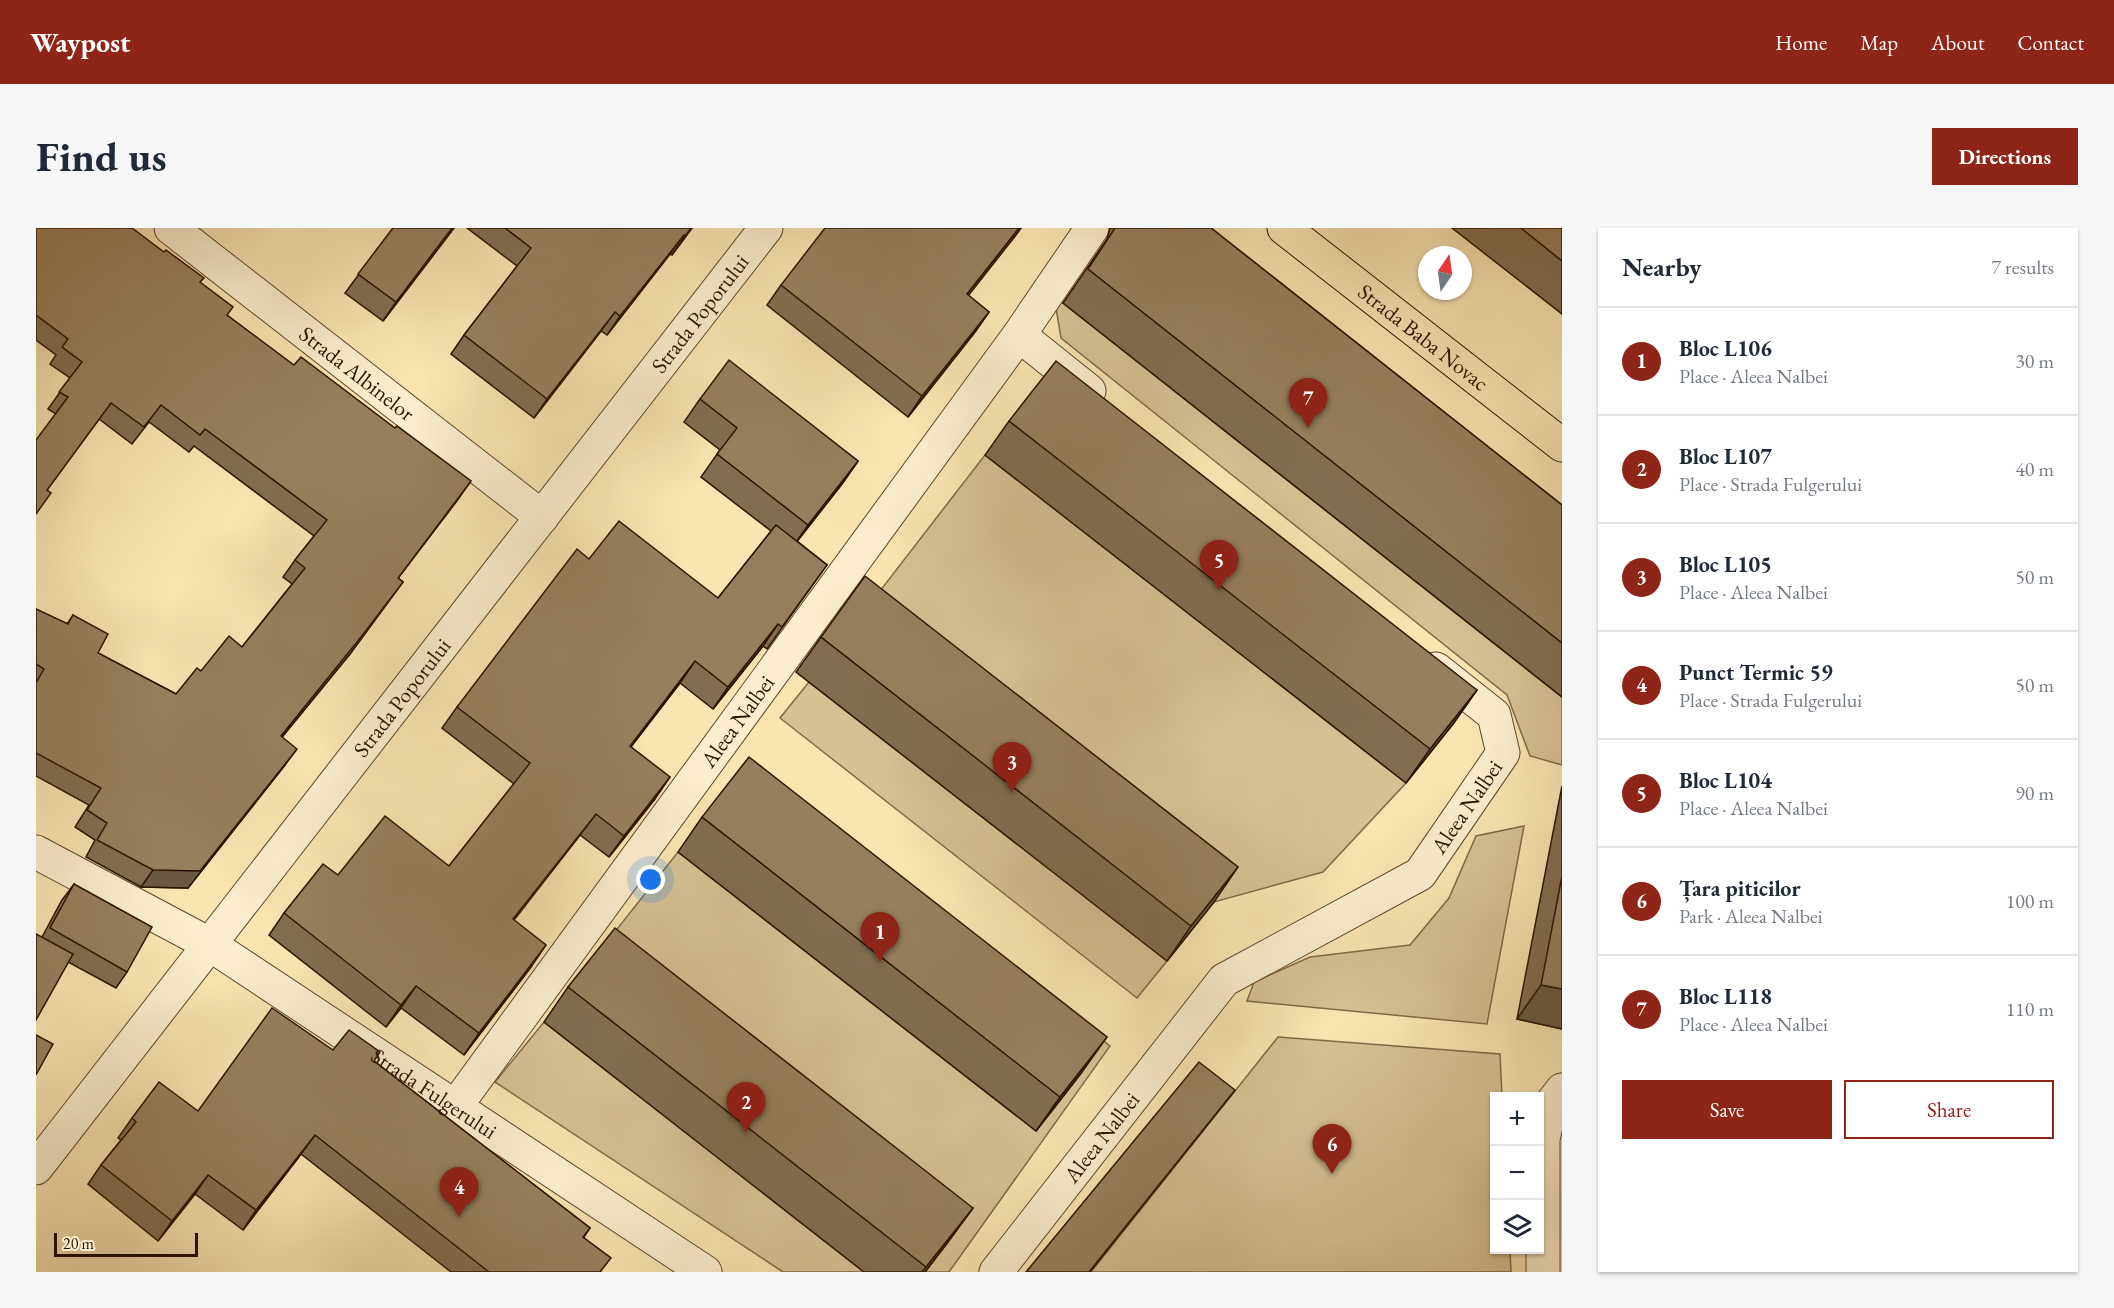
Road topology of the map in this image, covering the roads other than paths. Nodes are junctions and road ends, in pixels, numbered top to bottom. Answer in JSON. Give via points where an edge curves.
{"nodes":[{"id":1,"x":171,"y":228,"type":"edge"},
{"id":2,"x":766,"y":228,"type":"edge"},
{"id":3,"x":1092,"y":228,"type":"edge"},
{"id":4,"x":1284,"y":228,"type":"edge"},
{"id":5,"x":1019,"y":335,"type":"junction"},
{"id":6,"x":1112,"y":409,"type":"edge"},
{"id":7,"x":1562,"y":445,"type":"edge"},
{"id":8,"x":542,"y":517,"type":"junction"},
{"id":9,"x":1410,"y":648,"type":"edge"},
{"id":10,"x":36,"y":852,"type":"edge"},
{"id":11,"x":209,"y":944,"type":"junction"},
{"id":12,"x":1562,"y":1090,"type":"edge"},
{"id":13,"x":455,"y":1107,"type":"junction"},
{"id":14,"x":36,"y":1168,"type":"edge"},
{"id":15,"x":705,"y":1272,"type":"edge"},
{"id":16,"x":996,"y":1272,"type":"edge"},
{"id":17,"x":1543,"y":1272,"type":"edge"}],
"edges":[{"from":1,"to":8,"type":"street","name":"Strada Albinelor"},
{"from":2,"to":8,"type":"street","name":"Strada Poporului"},
{"from":3,"to":5,"type":"street","name":"Aleea Nalbei"},
{"from":4,"to":7,"type":"main road","name":"Strada Baba Novac"},
{"from":5,"to":6,"type":"street"},
{"from":5,"to":13,"type":"street","name":"Aleea Nalbei"},
{"from":8,"to":11,"type":"street","name":"Strada Poporului"},
{"from":9,"to":16,"type":"street","name":"Aleea Nalbei","via":[[1494,715],[1503,753],[1420,874],[1224,980]]},
{"from":10,"to":11,"type":"street","name":"Strada Fulgerului"},
{"from":11,"to":13,"type":"street","name":"Strada Fulgerului"},
{"from":11,"to":14,"type":"street","name":"Strada Poporului"},
{"from":12,"to":17,"type":"street","via":[[1551,1104],[1543,1139]]},
{"from":13,"to":15,"type":"street","name":"Strada Fulgerului"}]}
